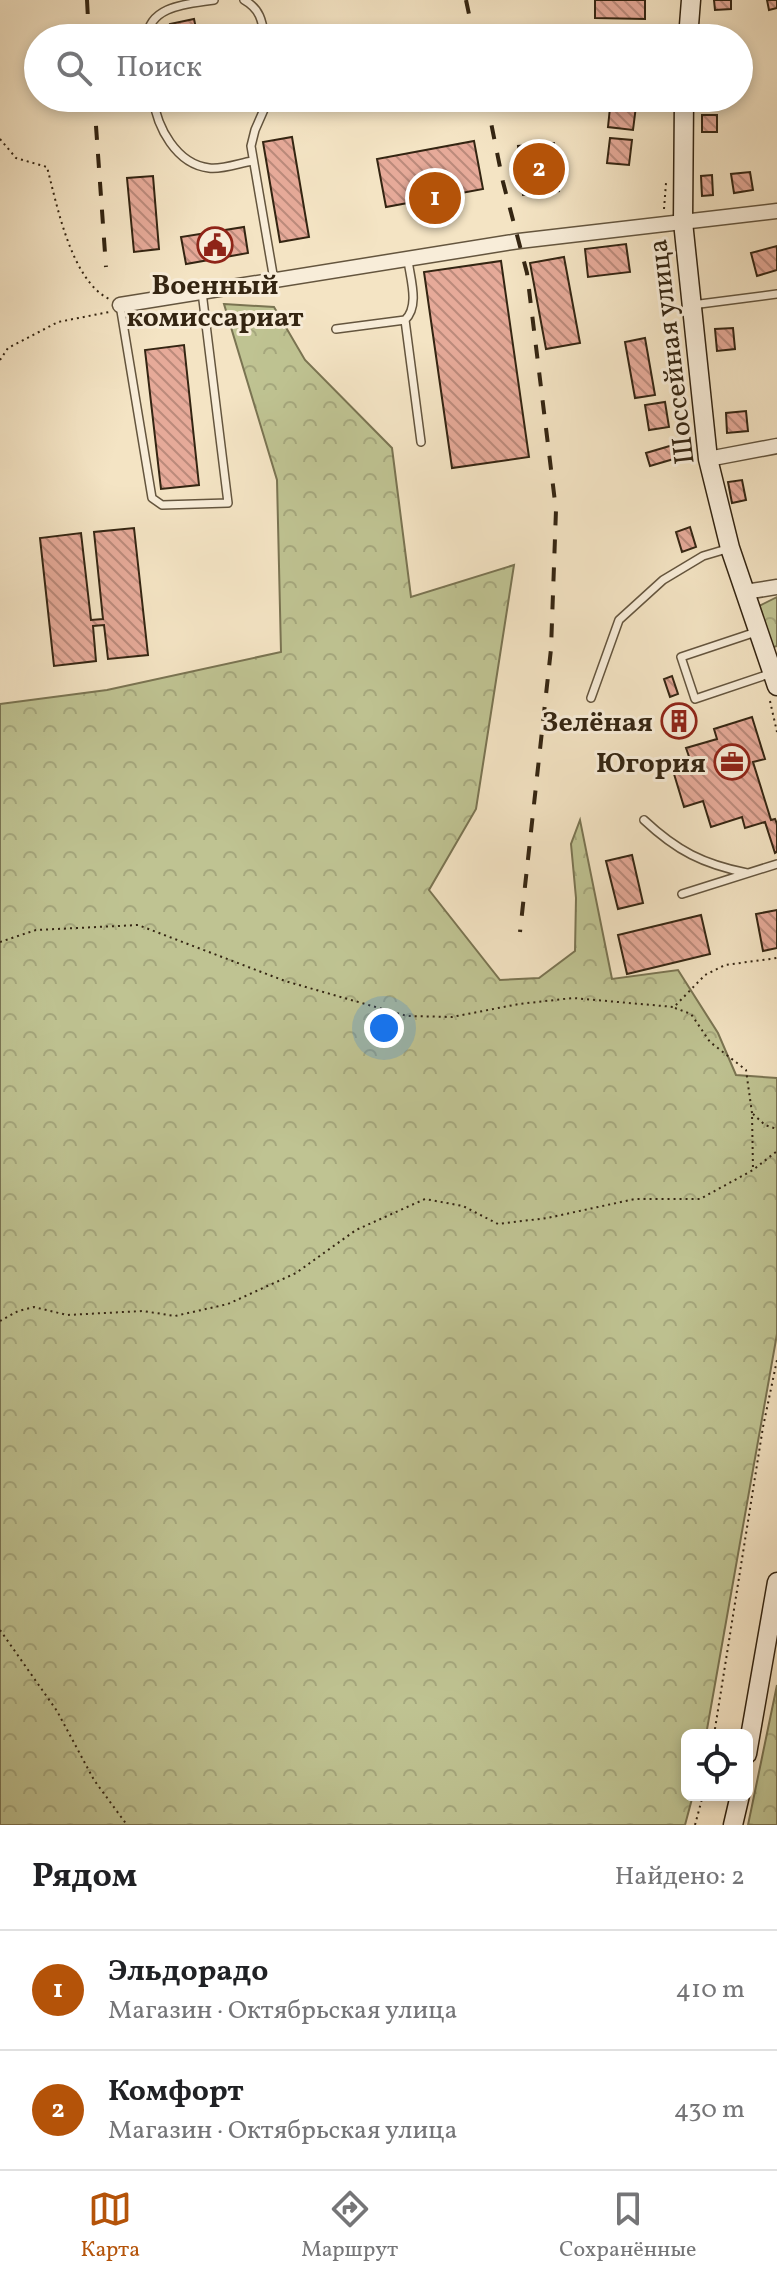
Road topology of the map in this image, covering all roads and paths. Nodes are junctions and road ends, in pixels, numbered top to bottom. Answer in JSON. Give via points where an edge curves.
{"nodes":[{"id":1,"x":214,"y":0,"type":"edge"},
{"id":2,"x":244,"y":0,"type":"edge"},
{"id":3,"x":691,"y":0,"type":"edge"},
{"id":4,"x":151,"y":24,"type":"edge"},
{"id":5,"x":262,"y":24,"type":"edge"},
{"id":6,"x":689,"y":24,"type":"edge"},
{"id":7,"x":156,"y":112,"type":"edge"},
{"id":8,"x":263,"y":112,"type":"edge"},
{"id":9,"x":684,"y":112,"type":"edge"},
{"id":10,"x":0,"y":139,"type":"edge"},
{"id":11,"x":252,"y":161,"type":"junction"},
{"id":12,"x":777,"y":211,"type":"edge"},
{"id":13,"x":683,"y":222,"type":"junction"},
{"id":14,"x":408,"y":260,"type":"junction"},
{"id":15,"x":274,"y":280,"type":"junction"},
{"id":16,"x":202,"y":292,"type":"junction"},
{"id":17,"x":777,"y":294,"type":"edge"},
{"id":18,"x":120,"y":305,"type":"junction"},
{"id":19,"x":692,"y":305,"type":"junction"},
{"id":20,"x":405,"y":320,"type":"junction"},
{"id":21,"x":336,"y":329,"type":"dead end"},
{"id":22,"x":0,"y":360,"type":"edge"},
{"id":23,"x":421,"y":442,"type":"dead end"},
{"id":24,"x":777,"y":446,"type":"edge"},
{"id":25,"x":708,"y":459,"type":"junction"},
{"id":26,"x":730,"y":548,"type":"junction"},
{"id":27,"x":777,"y":587,"type":"edge"},
{"id":28,"x":745,"y":592,"type":"junction"},
{"id":29,"x":758,"y":631,"type":"junction"},
{"id":30,"x":776,"y":678,"type":"edge"},
{"id":31,"x":591,"y":698,"type":"dead end"},
{"id":32,"x":644,"y":820,"type":"dead end"},
{"id":33,"x":777,"y":864,"type":"edge"},
{"id":34,"x":747,"y":873,"type":"junction"},
{"id":35,"x":682,"y":894,"type":"dead end"},
{"id":36,"x":0,"y":942,"type":"edge"},
{"id":37,"x":777,"y":958,"type":"edge"},
{"id":38,"x":674,"y":1007,"type":"junction"},
{"id":39,"x":752,"y":1113,"type":"junction"},
{"id":40,"x":777,"y":1129,"type":"edge"},
{"id":41,"x":777,"y":1151,"type":"edge"},
{"id":42,"x":753,"y":1170,"type":"junction"},
{"id":43,"x":0,"y":1321,"type":"edge"},
{"id":44,"x":777,"y":1360,"type":"edge"},
{"id":45,"x":777,"y":1582,"type":"edge"},
{"id":46,"x":0,"y":1630,"type":"edge"},
{"id":47,"x":715,"y":1729,"type":"edge"},
{"id":48,"x":751,"y":1729,"type":"edge"},
{"id":49,"x":701,"y":1801,"type":"edge"},
{"id":50,"x":739,"y":1801,"type":"edge"},
{"id":51,"x":127,"y":1825,"type":"edge"},
{"id":52,"x":695,"y":1825,"type":"edge"},
{"id":53,"x":733,"y":1825,"type":"edge"}],
"edges":[{"from":1,"to":4,"type":"lane","via":[[171,8]]},
{"from":2,"to":5,"type":"lane"},
{"from":3,"to":6,"type":"main road"},
{"from":7,"to":11,"type":"lane","via":[[167,138],[195,163],[209,169]]},
{"from":8,"to":11,"type":"lane","via":[[251,146]]},
{"from":9,"to":13,"type":"main road","name":"Шоссейная улица"},
{"from":10,"to":18,"type":"path","via":[[16,158],[47,167],[63,233],[95,292]]},
{"from":11,"to":15,"type":"lane"},
{"from":12,"to":13,"type":"street"},
{"from":13,"to":14,"type":"street"},
{"from":13,"to":19,"type":"main road","name":"Шоссейная улица"},
{"from":14,"to":15,"type":"street"},
{"from":14,"to":20,"type":"lane","via":[[413,309]]},
{"from":15,"to":16,"type":"street"},
{"from":16,"to":18,"type":"street"},
{"from":16,"to":18,"type":"lane","via":[[228,503],[162,505],[152,498]]},
{"from":17,"to":19,"type":"lane"},
{"from":18,"to":22,"type":"path","via":[[107,313],[58,322],[8,348]]},
{"from":19,"to":25,"type":"main road","name":"Шоссейная улица"},
{"from":20,"to":21,"type":"lane"},
{"from":20,"to":23,"type":"lane"},
{"from":24,"to":25,"type":"street"},
{"from":25,"to":26,"type":"main road","name":"Шоссейная улица"},
{"from":26,"to":28,"type":"main road","name":"Шоссейная улица"},
{"from":26,"to":31,"type":"lane","via":[[703,556],[663,580],[619,620]]},
{"from":27,"to":28,"type":"street"},
{"from":28,"to":29,"type":"main road","name":"Шоссейная улица"},
{"from":29,"to":30,"type":"main road","name":"Шоссейная улица"},
{"from":29,"to":30,"type":"lane","via":[[681,657],[695,699]]},
{"from":32,"to":34,"type":"lane","via":[[691,856]]},
{"from":33,"to":34,"type":"lane"},
{"from":34,"to":35,"type":"lane"},
{"from":36,"to":38,"type":"path","via":[[36,930],[138,925],[285,981],[407,1016],[452,1017],[573,998]]},
{"from":37,"to":38,"type":"path","via":[[725,965],[705,975]]},
{"from":38,"to":39,"type":"path","via":[[691,1014],[710,1042],[746,1070]]},
{"from":39,"to":40,"type":"path"},
{"from":39,"to":42,"type":"path"},
{"from":41,"to":42,"type":"path"},
{"from":42,"to":43,"type":"path","via":[[700,1199],[635,1199],[498,1224],[463,1206],[425,1199],[356,1230],[296,1273],[228,1304],[175,1316],[143,1311],[67,1315],[34,1307]]},
{"from":44,"to":47,"type":"path"},
{"from":45,"to":48,"type":"main road"},
{"from":46,"to":51,"type":"path"},
{"from":49,"to":52,"type":"path"},
{"from":50,"to":53,"type":"main road"}]}
